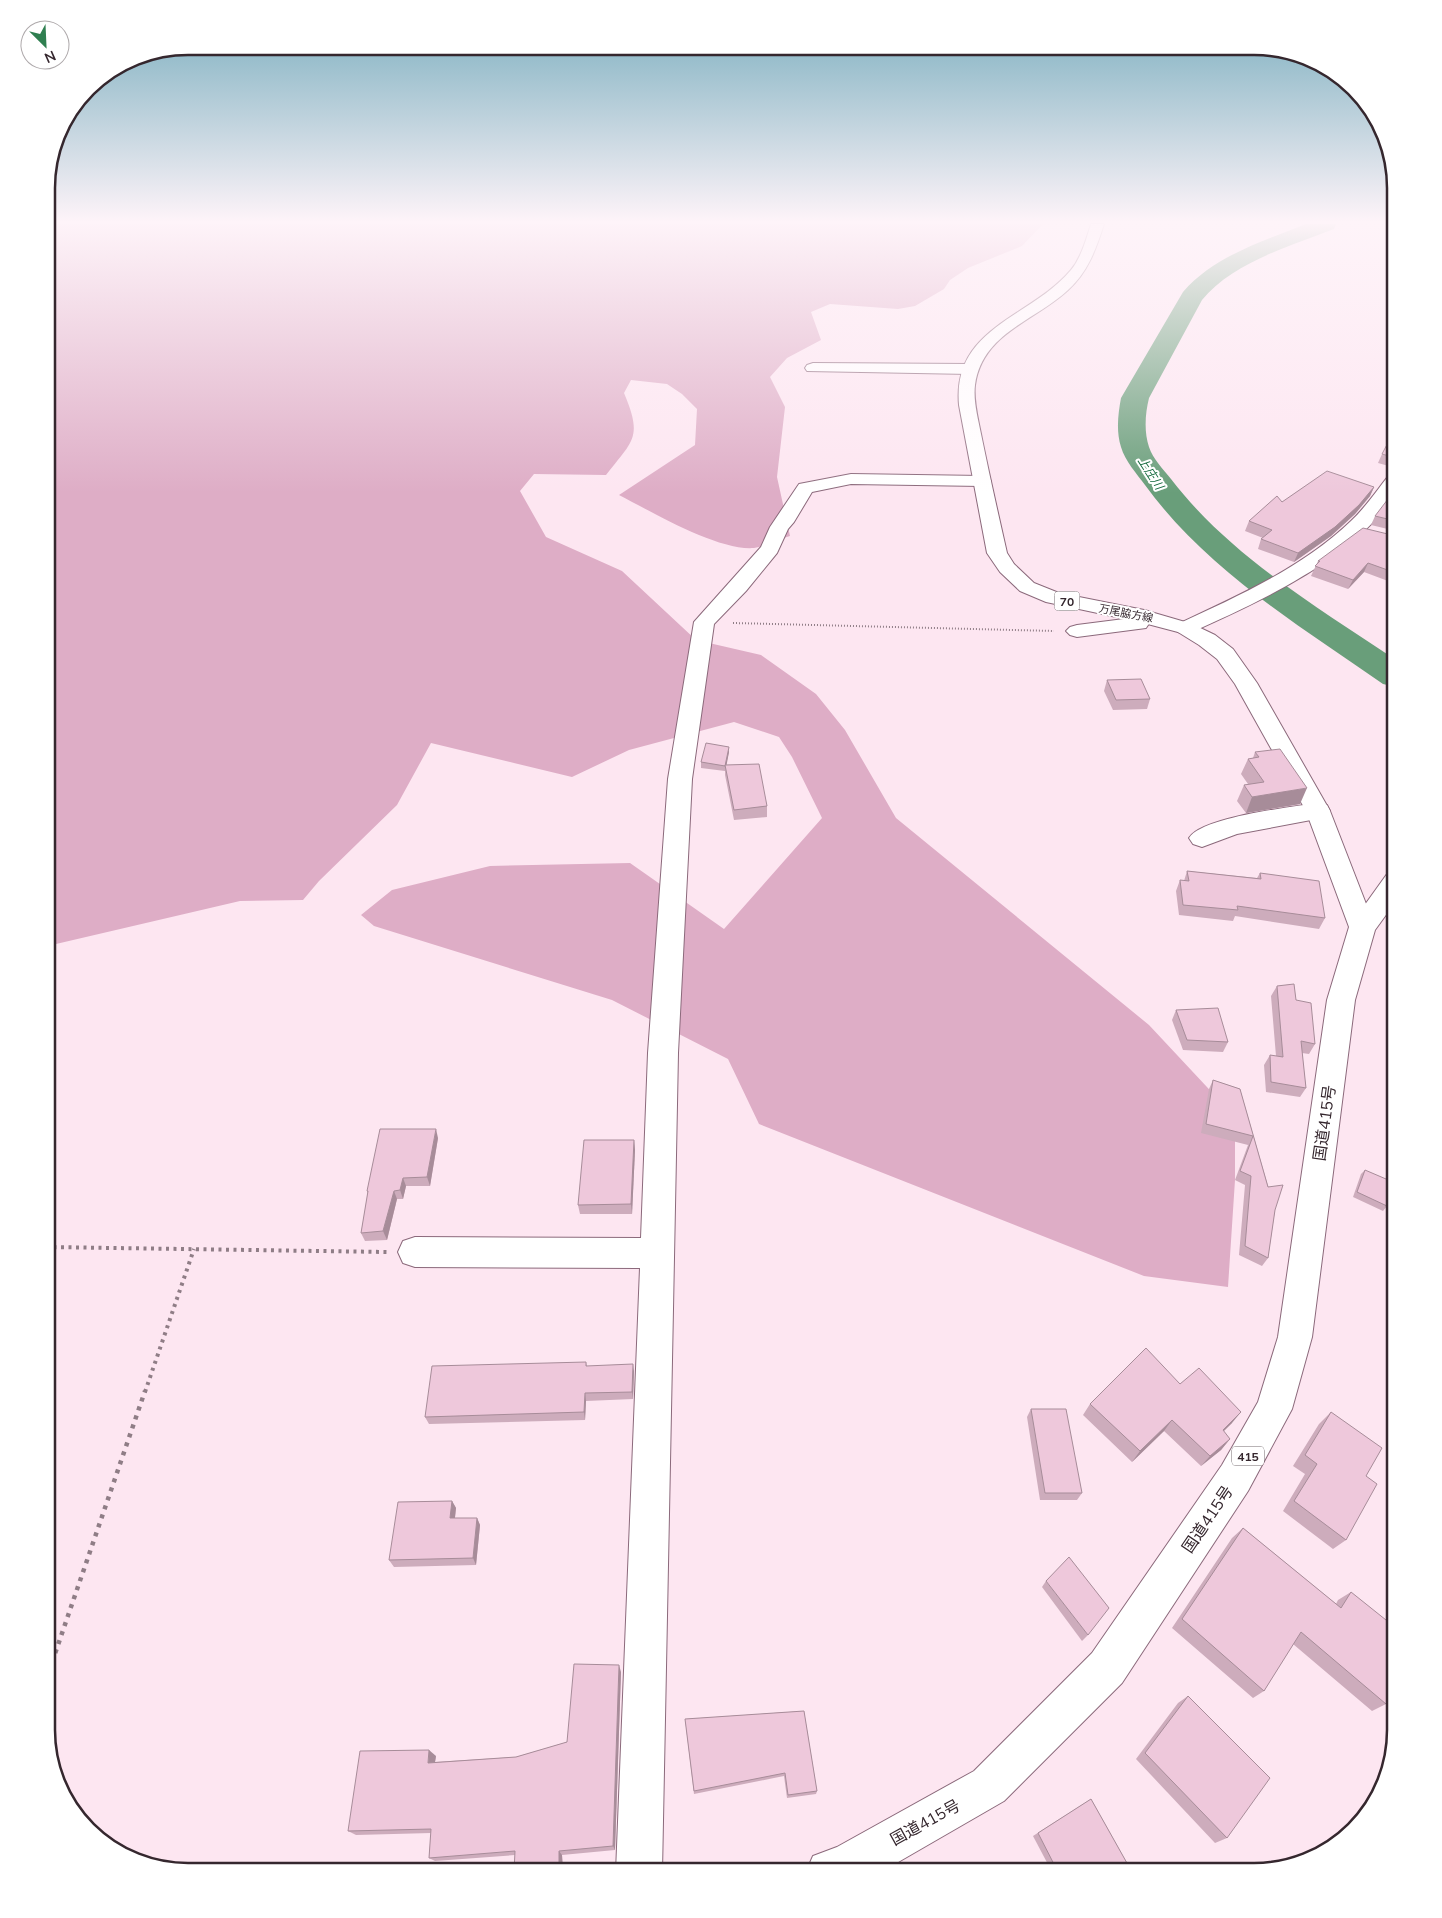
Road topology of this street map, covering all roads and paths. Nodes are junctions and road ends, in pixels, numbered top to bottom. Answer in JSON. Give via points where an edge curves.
{"nodes":[{"id":1,"x":1025,"y":314,"type":"edge"},
{"id":2,"x":813,"y":368,"type":"dead end"},
{"id":3,"x":970,"y":369,"type":"junction"},
{"id":4,"x":982,"y":482,"type":"junction"},
{"id":5,"x":1387,"y":492,"type":"edge"},
{"id":6,"x":1144,"y":616,"type":"junction"},
{"id":7,"x":704,"y":622,"type":"junction"},
{"id":8,"x":1185,"y":628,"type":"junction"},
{"id":9,"x":1077,"y":631,"type":"joint"},
{"id":10,"x":1318,"y":811,"type":"junction"},
{"id":11,"x":1202,"y":838,"type":"dead end"},
{"id":12,"x":1387,"y":893,"type":"edge"},
{"id":13,"x":1362,"y":927,"type":"junction"},
{"id":14,"x":55,"y":1247,"type":"edge"},
{"id":15,"x":194,"y":1249,"type":"junction"},
{"id":16,"x":415,"y":1252,"type":"joint"},
{"id":17,"x":658,"y":1253,"type":"junction"},
{"id":18,"x":55,"y":1654,"type":"edge"},
{"id":19,"x":640,"y":1863,"type":"edge"},
{"id":20,"x":852,"y":1863,"type":"edge"}],
"edges":[{"from":1,"to":3,"type":"main road","name":"万尾脇方線","number":"70","via":[[988,339],[976,354]]},
{"from":2,"to":3,"type":"main road"},
{"from":3,"to":4,"type":"main road","name":"万尾脇方線","number":"70","via":[[966,399]]},
{"from":4,"to":6,"type":"main road","name":"万尾脇方線","number":"70","via":[[996,553],[1026,587],[1053,598]]},
{"from":4,"to":7,"type":"main road","via":[[851,479],[805,488],[785,522],[780,524],[772,546]]},
{"from":5,"to":8,"type":"main road","via":[[1363,530],[1297,572]]},
{"from":6,"to":8,"type":"main road","name":"万尾脇方線","number":"70"},
{"from":6,"to":9,"type":"main road","via":[[1139,624]]},
{"from":7,"to":9,"type":"path"},
{"from":7,"to":17,"type":"main road","via":[[680,779],[663,1052]]},
{"from":8,"to":10,"type":"main road","name":"万尾脇方線","number":"70","via":[[1224,654],[1246,683]]},
{"from":10,"to":11,"type":"main road","via":[[1233,826]]},
{"from":10,"to":13,"type":"main road","name":"万尾脇方線","number":"70"},
{"from":12,"to":13,"type":"main road","name":"国道415号","number":"415"},
{"from":13,"to":20,"type":"main road","name":"国道415号","number":"415","via":[[1341,1000],[1295,1337],[1274,1409],[1235,1478],[1107,1668],[989,1786]]},
{"from":14,"to":15,"type":"path"},
{"from":15,"to":16,"type":"path"},
{"from":15,"to":18,"type":"path"},
{"from":16,"to":17,"type":"main road"},
{"from":17,"to":19,"type":"main road"}]}
